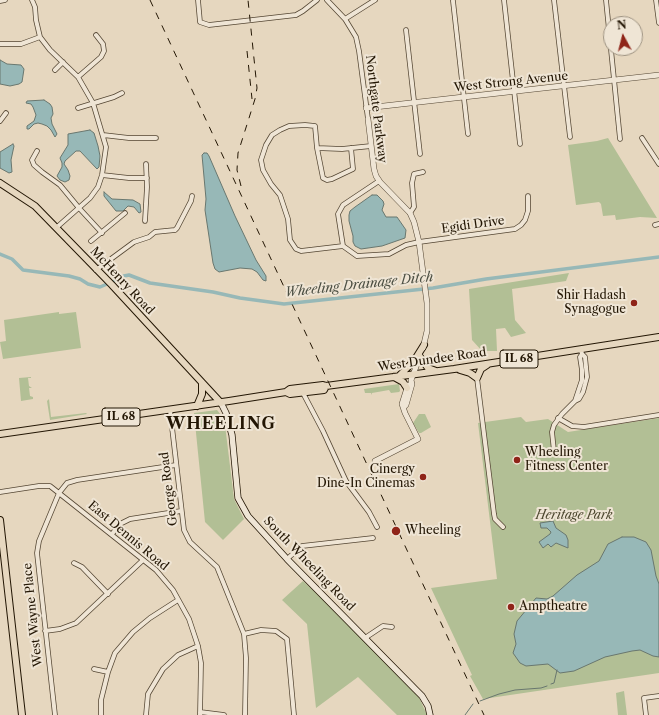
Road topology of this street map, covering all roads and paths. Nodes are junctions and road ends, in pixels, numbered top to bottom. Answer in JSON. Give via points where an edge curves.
{"nodes":[{"id":1,"x":4,"y":0,"type":"edge"},
{"id":2,"x":32,"y":0,"type":"edge"},
{"id":3,"x":198,"y":0,"type":"edge"},
{"id":4,"x":316,"y":0,"type":"edge"},
{"id":5,"x":327,"y":0,"type":"edge"},
{"id":6,"x":375,"y":0,"type":"edge"},
{"id":7,"x":504,"y":0,"type":"edge"},
{"id":8,"x":554,"y":0,"type":"edge"},
{"id":9,"x":606,"y":0,"type":"edge"},
{"id":10,"x":656,"y":0,"type":"edge"},
{"id":11,"x":0,"y":1,"type":"edge"},
{"id":12,"x":453,"y":1,"type":"edge"},
{"id":13,"x":345,"y":19,"type":"junction"},
{"id":14,"x":659,"y":23,"type":"edge"},
{"id":15,"x":406,"y":30,"type":"dead end"},
{"id":16,"x":96,"y":36,"type":"dead end"},
{"id":17,"x":40,"y":37,"type":"junction"},
{"id":18,"x":0,"y":44,"type":"edge"},
{"id":19,"x":63,"y":62,"type":"junction"},
{"id":20,"x":55,"y":70,"type":"dead end"},
{"id":21,"x":659,"y":75,"type":"edge"},
{"id":22,"x":78,"y":77,"type":"junction"},
{"id":23,"x":614,"y":81,"type":"junction"},
{"id":24,"x":564,"y":86,"type":"junction"},
{"id":25,"x":514,"y":91,"type":"junction"},
{"id":26,"x":122,"y":93,"type":"dead end"},
{"id":27,"x":464,"y":97,"type":"junction"},
{"id":28,"x":414,"y":102,"type":"junction"},
{"id":29,"x":92,"y":103,"type":"junction"},
{"id":30,"x":78,"y":108,"type":"dead end"},
{"id":31,"x":366,"y":108,"type":"junction"},
{"id":32,"x":6,"y":113,"type":"dead end"},
{"id":33,"x":368,"y":119,"type":"joint"},
{"id":34,"x":0,"y":121,"type":"edge"},
{"id":35,"x":468,"y":134,"type":"dead end"},
{"id":36,"x":103,"y":135,"type":"junction"},
{"id":37,"x":570,"y":137,"type":"dead end"},
{"id":38,"x":156,"y":138,"type":"dead end"},
{"id":39,"x":642,"y":138,"type":"dead end"},
{"id":40,"x":620,"y":139,"type":"dead end"},
{"id":41,"x":520,"y":144,"type":"dead end"},
{"id":42,"x":371,"y":146,"type":"junction"},
{"id":43,"x":317,"y":148,"type":"junction"},
{"id":44,"x":352,"y":148,"type":"junction"},
{"id":45,"x":37,"y":151,"type":"dead end"},
{"id":46,"x":420,"y":154,"type":"dead end"},
{"id":47,"x":146,"y":164,"type":"dead end"},
{"id":48,"x":659,"y":164,"type":"edge"},
{"id":49,"x":424,"y":172,"type":"dead end"},
{"id":50,"x":102,"y":175,"type":"junction"},
{"id":51,"x":147,"y":178,"type":"junction"},
{"id":52,"x":379,"y":181,"type":"junction"},
{"id":53,"x":0,"y":184,"type":"edge"},
{"id":54,"x":192,"y":196,"type":"dead end"},
{"id":55,"x":528,"y":196,"type":"dead end"},
{"id":56,"x":79,"y":208,"type":"junction"},
{"id":57,"x":125,"y":213,"type":"dead end"},
{"id":58,"x":410,"y":213,"type":"junction"},
{"id":59,"x":145,"y":221,"type":"dead end"},
{"id":60,"x":56,"y":228,"type":"junction"},
{"id":61,"x":102,"y":233,"type":"junction"},
{"id":62,"x":149,"y":236,"type":"junction"},
{"id":63,"x":156,"y":237,"type":"dead end"},
{"id":64,"x":91,"y":241,"type":"dead end"},
{"id":65,"x":419,"y":242,"type":"junction"},
{"id":66,"x":343,"y":246,"type":"junction"},
{"id":67,"x":96,"y":270,"type":"junction"},
{"id":68,"x":659,"y":338,"type":"edge"},
{"id":69,"x":424,"y":345,"type":"junction"},
{"id":70,"x":581,"y":352,"type":"junction"},
{"id":71,"x":420,"y":357,"type":"junction"},
{"id":72,"x":488,"y":364,"type":"junction"},
{"id":73,"x":454,"y":369,"type":"junction"},
{"id":74,"x":437,"y":371,"type":"junction"},
{"id":75,"x":397,"y":377,"type":"junction"},
{"id":76,"x":412,"y":378,"type":"junction"},
{"id":77,"x":477,"y":378,"type":"junction"},
{"id":78,"x":202,"y":383,"type":"junction"},
{"id":79,"x":326,"y":386,"type":"junction"},
{"id":80,"x":407,"y":388,"type":"junction"},
{"id":81,"x":286,"y":392,"type":"junction"},
{"id":82,"x":303,"y":393,"type":"junction"},
{"id":83,"x":221,"y":403,"type":"junction"},
{"id":84,"x":198,"y":406,"type":"junction"},
{"id":85,"x":404,"y":407,"type":"junction"},
{"id":86,"x":170,"y":410,"type":"junction"},
{"id":87,"x":659,"y":416,"type":"edge"},
{"id":88,"x":558,"y":418,"type":"junction"},
{"id":89,"x":0,"y":434,"type":"edge"},
{"id":90,"x":554,"y":451,"type":"dead end"},
{"id":91,"x":375,"y":461,"type":"dead end"},
{"id":92,"x":176,"y":465,"type":"junction"},
{"id":93,"x":0,"y":492,"type":"edge"},
{"id":94,"x":59,"y":493,"type":"junction"},
{"id":95,"x":181,"y":511,"type":"junction"},
{"id":96,"x":0,"y":520,"type":"edge"},
{"id":97,"x":0,"y":525,"type":"edge"},
{"id":98,"x":377,"y":527,"type":"dead end"},
{"id":99,"x":504,"y":527,"type":"dead end"},
{"id":100,"x":112,"y":534,"type":"junction"},
{"id":101,"x":373,"y":538,"type":"dead end"},
{"id":102,"x":287,"y":559,"type":"junction"},
{"id":103,"x":142,"y":561,"type":"junction"},
{"id":104,"x":74,"y":563,"type":"dead end"},
{"id":105,"x":3,"y":572,"type":"edge"},
{"id":106,"x":108,"y":594,"type":"junction"},
{"id":107,"x":178,"y":600,"type":"junction"},
{"id":108,"x":392,"y":627,"type":"dead end"},
{"id":109,"x":45,"y":631,"type":"junction"},
{"id":110,"x":244,"y":634,"type":"junction"},
{"id":111,"x":365,"y":638,"type":"junction"},
{"id":112,"x":198,"y":646,"type":"junction"},
{"id":113,"x":94,"y":669,"type":"dead end"},
{"id":114,"x":108,"y":672,"type":"junction"},
{"id":115,"x":659,"y":696,"type":"edge"},
{"id":116,"x":200,"y":713,"type":"edge"},
{"id":117,"x":22,"y":715,"type":"edge"},
{"id":118,"x":55,"y":715,"type":"edge"},
{"id":119,"x":101,"y":715,"type":"edge"},
{"id":120,"x":146,"y":715,"type":"edge"},
{"id":121,"x":224,"y":715,"type":"edge"},
{"id":122,"x":245,"y":715,"type":"edge"},
{"id":123,"x":294,"y":715,"type":"edge"},
{"id":124,"x":430,"y":715,"type":"edge"},
{"id":125,"x":646,"y":715,"type":"edge"}],
"edges":[{"from":1,"to":11,"type":"street"},
{"from":2,"to":17,"type":"street"},
{"from":3,"to":4,"type":"street","via":[[200,22],[209,25],[296,15]]},
{"from":5,"to":13,"type":"street","name":"Northgate Parkway"},
{"from":6,"to":13,"type":"street"},
{"from":7,"to":25,"type":"street"},
{"from":8,"to":24,"type":"street"},
{"from":9,"to":23,"type":"street"},
{"from":10,"to":14,"type":"street"},
{"from":12,"to":27,"type":"street"},
{"from":13,"to":31,"type":"street","name":"Northgate Parkway","via":[[358,44]]},
{"from":15,"to":28,"type":"street"},
{"from":16,"to":22,"type":"street","via":[[103,44],[104,51],[101,57]]},
{"from":17,"to":18,"type":"street","via":[[21,44]]},
{"from":17,"to":19,"type":"street"},
{"from":19,"to":20,"type":"street"},
{"from":19,"to":22,"type":"street"},
{"from":21,"to":23,"type":"street","name":"West Strong Avenue"},
{"from":22,"to":29,"type":"street"},
{"from":23,"to":24,"type":"street","name":"West Strong Avenue"},
{"from":23,"to":40,"type":"street"},
{"from":24,"to":25,"type":"street","name":"West Strong Avenue"},
{"from":24,"to":37,"type":"street"},
{"from":25,"to":27,"type":"street","name":"West Strong Avenue"},
{"from":25,"to":41,"type":"street"},
{"from":26,"to":29,"type":"street"},
{"from":27,"to":28,"type":"street","name":"West Strong Avenue"},
{"from":27,"to":35,"type":"street"},
{"from":28,"to":31,"type":"street","name":"West Strong Avenue"},
{"from":28,"to":46,"type":"street"},
{"from":29,"to":30,"type":"street"},
{"from":29,"to":36,"type":"street"},
{"from":31,"to":33,"type":"street","name":"Northgate Parkway"},
{"from":32,"to":34,"type":"street"},
{"from":33,"to":42,"type":"street","name":"Northgate Parkway"},
{"from":36,"to":38,"type":"street"},
{"from":36,"to":50,"type":"street","via":[[106,147]]},
{"from":39,"to":48,"type":"street"},
{"from":42,"to":44,"type":"street"},
{"from":42,"to":52,"type":"street","name":"Northgate Parkway","via":[[374,169]]},
{"from":43,"to":44,"type":"street"},
{"from":43,"to":44,"type":"street","via":[[323,178],[327,180],[354,169]]},
{"from":43,"to":66,"type":"street","via":[[315,126],[284,128],[272,135],[266,145],[261,160],[263,170],[280,195],[288,219],[290,240],[296,249],[301,251]]},
{"from":45,"to":56,"type":"street","via":[[32,160],[34,165],[60,185]]},
{"from":47,"to":51,"type":"street"},
{"from":49,"to":58,"type":"street","via":[[414,174],[414,207]]},
{"from":50,"to":51,"type":"street"},
{"from":50,"to":56,"type":"street","via":[[98,187]]},
{"from":51,"to":59,"type":"street"},
{"from":52,"to":58,"type":"street","name":"Northgate Parkway"},
{"from":52,"to":66,"type":"street","via":[[343,205],[338,214]]},
{"from":53,"to":60,"type":"main road","name":"McHenry Road","via":[[35,206]]},
{"from":54,"to":62,"type":"street","via":[[177,228],[155,232]]},
{"from":55,"to":65,"type":"street","name":"Egidi Drive","via":[[525,219],[515,229]]},
{"from":56,"to":60,"type":"street"},
{"from":56,"to":61,"type":"street"},
{"from":57,"to":61,"type":"street"},
{"from":58,"to":65,"type":"street","name":"Northgate Parkway"},
{"from":60,"to":67,"type":"main road","name":"McHenry Road"},
{"from":61,"to":64,"type":"street"},
{"from":62,"to":63,"type":"street"},
{"from":62,"to":67,"type":"street","via":[[130,244]]},
{"from":65,"to":66,"type":"street","via":[[406,245],[389,254],[357,256]]},
{"from":65,"to":69,"type":"street","name":"Northgate Parkway","via":[[426,296],[427,331]]},
{"from":67,"to":78,"type":"main road","name":"McHenry Road"},
{"from":68,"to":70,"type":"main road","name":"West Dundee Road","number":"IL 68"},
{"from":69,"to":71,"type":"street","name":"Northgate Parkway"},
{"from":69,"to":75,"type":"main road","via":[[414,361]]},
{"from":70,"to":72,"type":"main road","name":"West Dundee Road","number":"IL 68"},
{"from":70,"to":88,"type":"street","via":[[582,380],[575,401]]},
{"from":71,"to":74,"type":"main road","via":[[428,368]]},
{"from":71,"to":76,"type":"street","name":"Northgate Parkway"},
{"from":72,"to":73,"type":"main road","name":"West Dundee Road","number":"IL 68"},
{"from":72,"to":77,"type":"main road","via":[[481,369]]},
{"from":73,"to":74,"type":"main road","name":"West Dundee Road","number":"IL 68"},
{"from":73,"to":77,"type":"main road","via":[[465,370]]},
{"from":74,"to":76,"type":"main road","name":"West Dundee Road","number":"IL 68"},
{"from":75,"to":76,"type":"main road","name":"West Dundee Road","number":"IL 68"},
{"from":75,"to":79,"type":"main road","name":"West Dundee Road","number":"IL 68"},
{"from":75,"to":80,"type":"main road"},
{"from":76,"to":80,"type":"street","name":"Northgate Parkway"},
{"from":76,"to":85,"type":"street","name":"Northgate Parkway"},
{"from":77,"to":99,"type":"street","via":[[494,514],[495,519]]},
{"from":78,"to":83,"type":"main road","name":"McHenry Road"},
{"from":78,"to":84,"type":"main road"},
{"from":79,"to":81,"type":"main road","name":"West Dundee Road","number":"IL 68","via":[[290,389]]},
{"from":79,"to":82,"type":"main road","name":"West Dundee Road","number":"IL 68","via":[[324,390]]},
{"from":80,"to":85,"type":"street","name":"Northgate Parkway","via":[[402,404]]},
{"from":81,"to":82,"type":"main road","name":"West Dundee Road","number":"IL 68"},
{"from":81,"to":83,"type":"main road","name":"West Dundee Road","number":"IL 68"},
{"from":82,"to":98,"type":"street","via":[[346,482]]},
{"from":83,"to":84,"type":"main road","name":"West Dundee Road","number":"IL 68"},
{"from":83,"to":102,"type":"main road","name":"South Wheeling Road","via":[[232,434],[238,498],[242,508]]},
{"from":84,"to":86,"type":"main road","name":"West Dundee Road","number":"IL 68"},
{"from":85,"to":91,"type":"street","via":[[418,439]]},
{"from":86,"to":89,"type":"main road","name":"West Dundee Road","number":"IL 68"},
{"from":86,"to":92,"type":"street","name":"George Road"},
{"from":87,"to":88,"type":"street","via":[[584,427],[572,426]]},
{"from":88,"to":90,"type":"street","via":[[552,432]]},
{"from":92,"to":94,"type":"street","via":[[77,480],[67,483]]},
{"from":92,"to":95,"type":"street","name":"George Road"},
{"from":93,"to":94,"type":"street","name":"East Dennis Road","via":[[50,486]]},
{"from":94,"to":100,"type":"street","name":"East Dennis Road"},
{"from":94,"to":109,"type":"street","name":"West Wayne Place","via":[[36,553]]},
{"from":95,"to":100,"type":"street","via":[[130,519],[120,524]]},
{"from":95,"to":110,"type":"street","name":"George Road","via":[[184,530],[190,542],[217,567]]},
{"from":96,"to":97,"type":"main road"},
{"from":97,"to":105,"type":"main road"},
{"from":100,"to":103,"type":"street","name":"East Dennis Road"},
{"from":101,"to":102,"type":"street","via":[[302,546]]},
{"from":102,"to":111,"type":"main road","name":"South Wheeling Road"},
{"from":103,"to":106,"type":"street"},
{"from":103,"to":107,"type":"street","name":"East Dennis Road","via":[[156,570]]},
{"from":104,"to":106,"type":"street","via":[[82,567]]},
{"from":105,"to":117,"type":"main road"},
{"from":106,"to":109,"type":"street","via":[[76,623]]},
{"from":107,"to":112,"type":"street","name":"East Dennis Road","via":[[189,619]]},
{"from":107,"to":114,"type":"street","via":[[132,632],[115,653]]},
{"from":108,"to":111,"type":"street","via":[[383,626]]},
{"from":109,"to":118,"type":"street","name":"West Wayne Place"},
{"from":110,"to":122,"type":"street","name":"George Road"},
{"from":110,"to":123,"type":"street","via":[[261,630],[276,631],[287,639]]},
{"from":111,"to":124,"type":"main road","name":"South Wheeling Road","via":[[422,696]]},
{"from":112,"to":116,"type":"street","name":"East Dennis Road","via":[[201,663]]},
{"from":112,"to":120,"type":"street","via":[[178,655],[162,669],[148,694]]},
{"from":113,"to":114,"type":"street"},
{"from":114,"to":119,"type":"street","via":[[101,700]]},
{"from":115,"to":125,"type":"street","via":[[644,698]]},
{"from":116,"to":121,"type":"street"}]}
